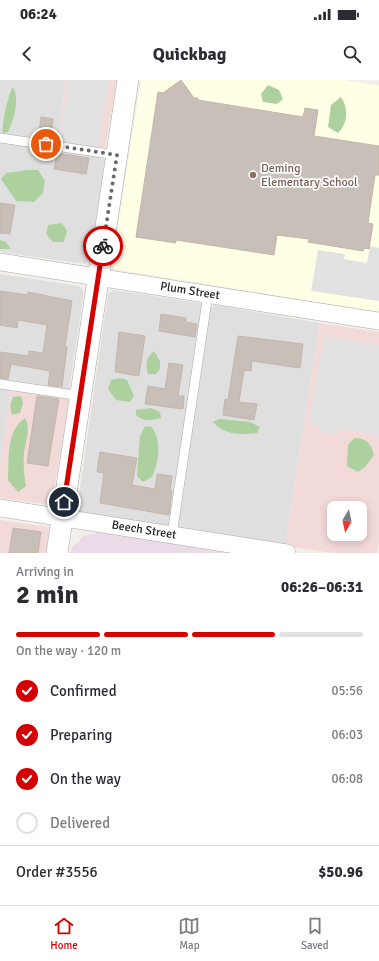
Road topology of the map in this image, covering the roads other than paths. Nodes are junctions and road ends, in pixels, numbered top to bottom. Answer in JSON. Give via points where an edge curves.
{"nodes":[{"id":1,"x":128,"y":80,"type":"edge"},
{"id":2,"x":0,"y":138,"type":"edge"},
{"id":3,"x":117,"y":155,"type":"junction"},
{"id":4,"x":0,"y":262,"type":"edge"},
{"id":5,"x":99,"y":276,"type":"junction"},
{"id":6,"x":208,"y":294,"type":"junction"},
{"id":7,"x":379,"y":321,"type":"edge"},
{"id":8,"x":0,"y":384,"type":"edge"},
{"id":9,"x":81,"y":396,"type":"junction"},
{"id":10,"x":0,"y":508,"type":"edge"},
{"id":11,"x":62,"y":517,"type":"junction"},
{"id":12,"x":172,"y":535,"type":"junction"},
{"id":13,"x":57,"y":553,"type":"edge"},
{"id":14,"x":287,"y":553,"type":"edge"}],
"edges":[{"from":1,"to":3,"type":"street"},
{"from":2,"to":3,"type":"lane"},
{"from":3,"to":5,"type":"street"},
{"from":4,"to":5,"type":"street","name":"Plum Street"},
{"from":5,"to":6,"type":"street","name":"Plum Street"},
{"from":5,"to":9,"type":"street"},
{"from":6,"to":7,"type":"street","name":"Plum Street"},
{"from":6,"to":12,"type":"lane"},
{"from":8,"to":9,"type":"lane"},
{"from":9,"to":11,"type":"street"},
{"from":10,"to":11,"type":"street","name":"Beech Street"},
{"from":11,"to":12,"type":"street","name":"Beech Street"},
{"from":11,"to":13,"type":"street"},
{"from":12,"to":14,"type":"street","name":"Beech Street"}]}
